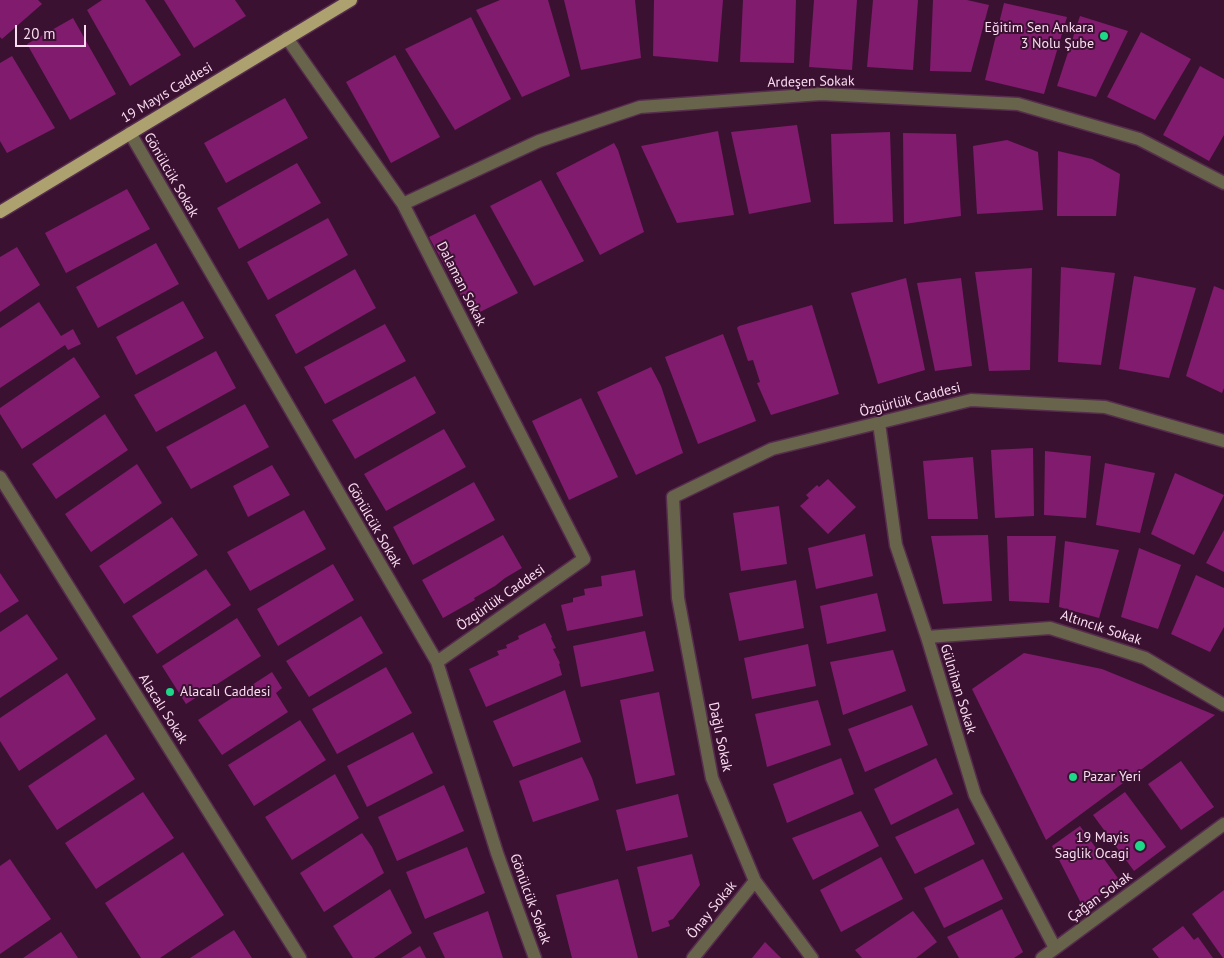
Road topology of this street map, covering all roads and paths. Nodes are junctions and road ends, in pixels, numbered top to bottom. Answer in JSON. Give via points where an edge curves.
{"nodes":[{"id":1,"x":351,"y":0,"type":"edge"},
{"id":2,"x":287,"y":38,"type":"junction"},
{"id":3,"x":130,"y":133,"type":"junction"},
{"id":4,"x":1224,"y":183,"type":"edge"},
{"id":5,"x":403,"y":204,"type":"junction"},
{"id":6,"x":0,"y":212,"type":"edge"},
{"id":7,"x":879,"y":423,"type":"junction"},
{"id":8,"x":1224,"y":441,"type":"edge"},
{"id":9,"x":0,"y":477,"type":"edge"},
{"id":10,"x":672,"y":497,"type":"joint"},
{"id":11,"x":584,"y":559,"type":"joint"},
{"id":12,"x":927,"y":637,"type":"junction"},
{"id":13,"x":437,"y":662,"type":"junction"},
{"id":14,"x":1224,"y":705,"type":"edge"},
{"id":15,"x":1224,"y":824,"type":"edge"},
{"id":16,"x":755,"y":881,"type":"junction"},
{"id":17,"x":1055,"y":948,"type":"junction"},
{"id":18,"x":300,"y":958,"type":"edge"},
{"id":19,"x":535,"y":958,"type":"edge"},
{"id":20,"x":693,"y":958,"type":"edge"},
{"id":21,"x":812,"y":958,"type":"edge"},
{"id":22,"x":1042,"y":958,"type":"edge"}],
"edges":[{"from":1,"to":2,"type":"main road","name":"19 Mayıs Caddesi"},
{"from":2,"to":3,"type":"main road","name":"19 Mayıs Caddesi"},
{"from":2,"to":5,"type":"street","name":"Dalaman Sokak"},
{"from":3,"to":6,"type":"main road","name":"19 Mayıs Caddesi"},
{"from":3,"to":13,"type":"street","name":"Gönülcük Sokak"},
{"from":4,"to":5,"type":"street","name":"Ardeşen Sokak","via":[[1139,139],[1018,104],[821,94],[640,106],[539,141]]},
{"from":5,"to":11,"type":"street","name":"Dalaman Sokak"},
{"from":7,"to":8,"type":"street","name":"Özgürlük Caddesi","via":[[971,400],[1105,408]]},
{"from":7,"to":10,"type":"street","name":"Özgürlük Caddesi","via":[[772,449]]},
{"from":7,"to":12,"type":"street","name":"Gülnihan Sokak","via":[[896,545]]},
{"from":9,"to":18,"type":"street","name":"Alacalı Sokak"},
{"from":10,"to":16,"type":"street","name":"Dağlı Sokak","via":[[678,598],[712,778]]},
{"from":11,"to":13,"type":"street","name":"Özgürlük Caddesi"},
{"from":12,"to":14,"type":"street","name":"Altıncık Sokak","via":[[1050,628],[1144,658]]},
{"from":12,"to":17,"type":"street","name":"Gülnihan Sokak","via":[[975,796]]},
{"from":13,"to":19,"type":"street","name":"Gönülcük Sokak","via":[[497,853]]},
{"from":15,"to":17,"type":"street","name":"Çağan Sokak"},
{"from":16,"to":20,"type":"street","name":"Önay Sokak"},
{"from":16,"to":21,"type":"street","name":"Dağlı Sokak"},
{"from":17,"to":22,"type":"street","name":"Çağan Sokak"}]}
